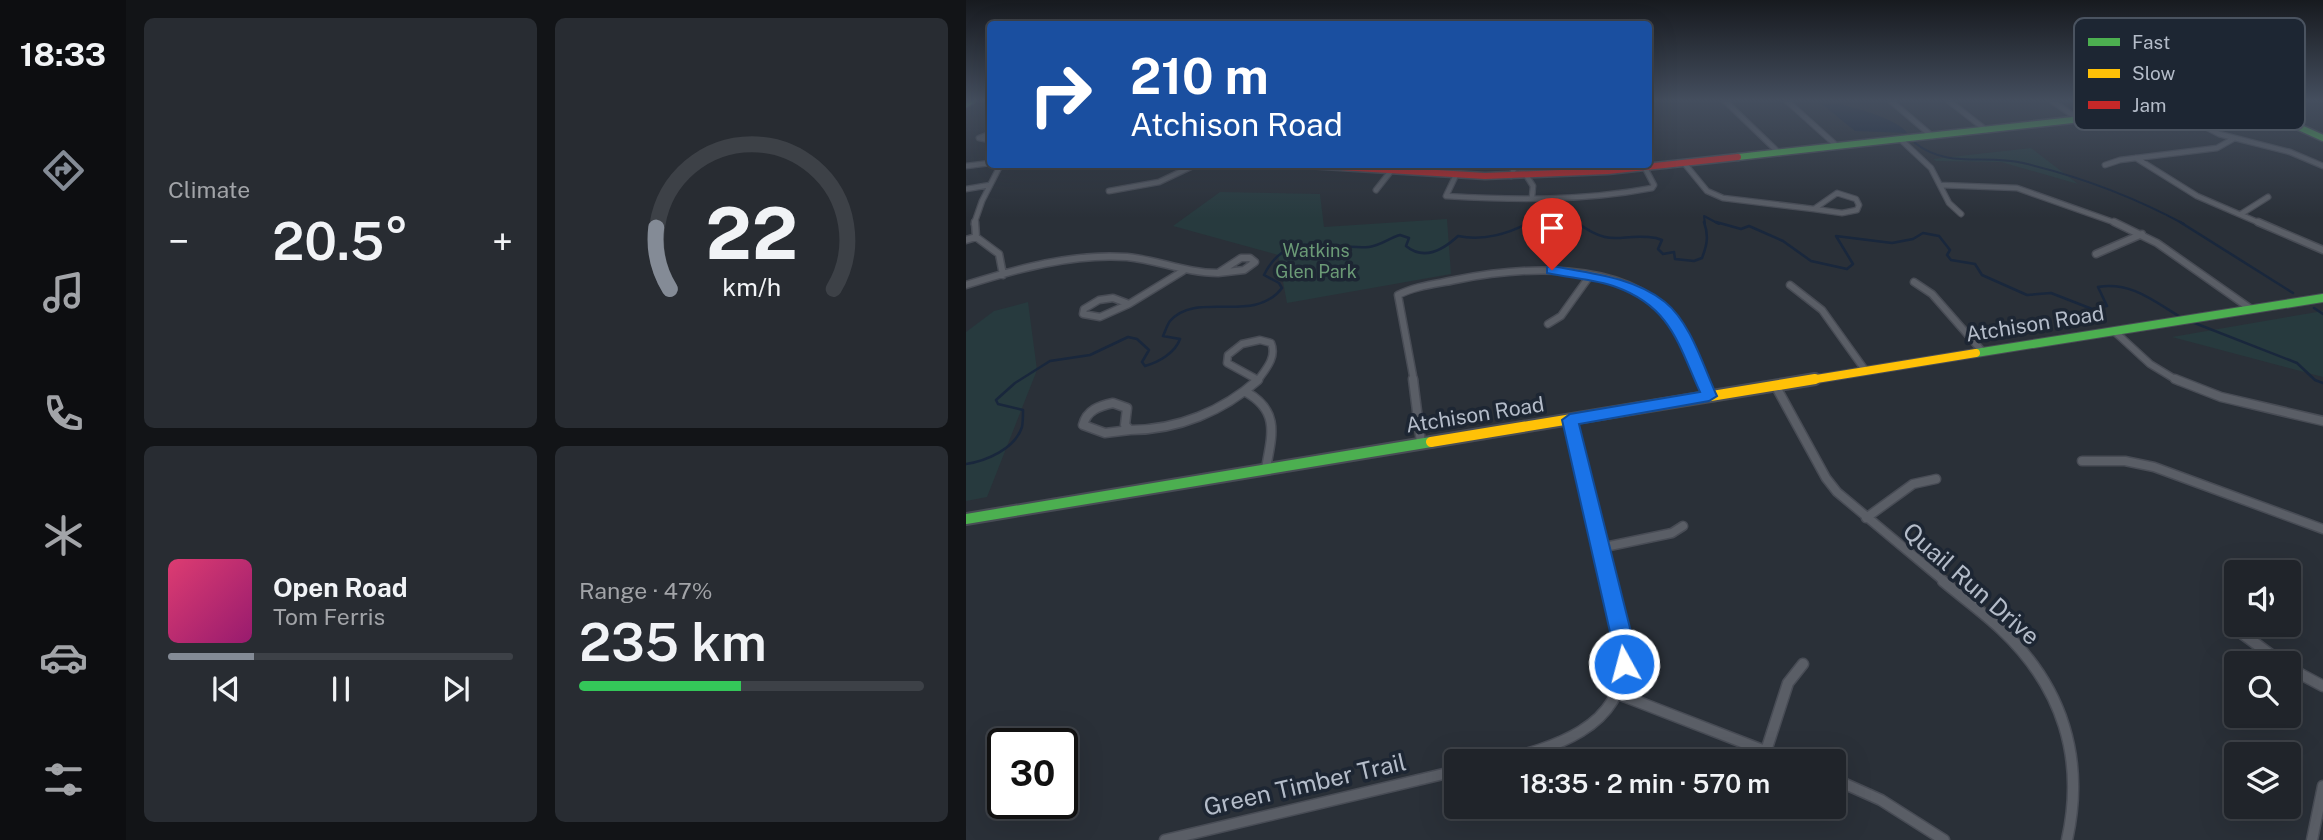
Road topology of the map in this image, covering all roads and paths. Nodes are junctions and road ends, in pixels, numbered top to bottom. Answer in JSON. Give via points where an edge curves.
{"nodes":[{"id":1,"x":1766,"y":140,"type":"edge"},
{"id":2,"x":1831,"y":140,"type":"edge"},
{"id":3,"x":1889,"y":140,"type":"edge"},
{"id":4,"x":1901,"y":140,"type":"edge"},
{"id":5,"x":2231,"y":140,"type":"edge"},
{"id":6,"x":2238,"y":140,"type":"edge"},
{"id":7,"x":1838,"y":146,"type":"junction"},
{"id":8,"x":1779,"y":153,"type":"junction"},
{"id":9,"x":2136,"y":158,"type":"junction"},
{"id":10,"x":987,"y":163,"type":"edge"},
{"id":11,"x":1684,"y":163,"type":"junction"},
{"id":12,"x":2105,"y":165,"type":"dead end"},
{"id":13,"x":966,"y":166,"type":"edge"},
{"id":14,"x":2323,"y":166,"type":"edge"},
{"id":15,"x":1652,"y":167,"type":"edge"},
{"id":16,"x":999,"y":168,"type":"edge"},
{"id":17,"x":1189,"y":168,"type":"edge"},
{"id":18,"x":1355,"y":168,"type":"edge"},
{"id":19,"x":1514,"y":168,"type":"edge"},
{"id":20,"x":1645,"y":168,"type":"joint"},
{"id":21,"x":1391,"y":171,"type":"junction"},
{"id":22,"x":1456,"y":175,"type":"junction"},
{"id":23,"x":1526,"y":175,"type":"junction"},
{"id":24,"x":1511,"y":176,"type":"junction"},
{"id":25,"x":990,"y":185,"type":"junction"},
{"id":26,"x":1940,"y":185,"type":"junction"},
{"id":27,"x":966,"y":189,"type":"edge"},
{"id":28,"x":1376,"y":190,"type":"dead end"},
{"id":29,"x":1110,"y":191,"type":"dead end"},
{"id":30,"x":1532,"y":197,"type":"junction"},
{"id":31,"x":2268,"y":197,"type":"dead end"},
{"id":32,"x":1814,"y":209,"type":"junction"},
{"id":33,"x":1961,"y":214,"type":"dead end"},
{"id":34,"x":2241,"y":214,"type":"junction"},
{"id":35,"x":2142,"y":234,"type":"junction"},
{"id":36,"x":976,"y":237,"type":"junction"},
{"id":37,"x":966,"y":240,"type":"edge"},
{"id":38,"x":2323,"y":250,"type":"edge"},
{"id":39,"x":2096,"y":254,"type":"dead end"},
{"id":40,"x":1183,"y":271,"type":"junction"},
{"id":41,"x":1218,"y":273,"type":"junction"},
{"id":42,"x":1003,"y":275,"type":"junction"},
{"id":43,"x":1589,"y":277,"type":"junction"},
{"id":44,"x":1914,"y":282,"type":"dead end"},
{"id":45,"x":966,"y":285,"type":"edge"},
{"id":46,"x":1790,"y":285,"type":"dead end"},
{"id":47,"x":2323,"y":298,"type":"edge"},
{"id":48,"x":1129,"y":304,"type":"junction"},
{"id":49,"x":2251,"y":309,"type":"junction"},
{"id":50,"x":1548,"y":324,"type":"dead end"},
{"id":51,"x":2114,"y":331,"type":"junction"},
{"id":52,"x":1982,"y":351,"type":"junction"},
{"id":53,"x":1865,"y":370,"type":"junction"},
{"id":54,"x":1258,"y":380,"type":"junction"},
{"id":55,"x":1775,"y":385,"type":"junction"},
{"id":56,"x":1246,"y":392,"type":"junction"},
{"id":57,"x":1709,"y":396,"type":"junction"},
{"id":58,"x":1570,"y":420,"type":"junction"},
{"id":59,"x":2323,"y":421,"type":"edge"},
{"id":60,"x":1130,"y":430,"type":"junction"},
{"id":61,"x":1421,"y":443,"type":"junction"},
{"id":62,"x":2082,"y":461,"type":"dead end"},
{"id":63,"x":1266,"y":468,"type":"junction"},
{"id":64,"x":1936,"y":480,"type":"dead end"},
{"id":65,"x":1866,"y":518,"type":"junction"},
{"id":66,"x":966,"y":519,"type":"edge"},
{"id":67,"x":1683,"y":526,"type":"dead end"},
{"id":68,"x":2323,"y":529,"type":"edge"},
{"id":69,"x":1600,"y":548,"type":"junction"},
{"id":70,"x":2247,"y":637,"type":"edge"},
{"id":71,"x":2266,"y":651,"type":"edge"},
{"id":72,"x":1803,"y":664,"type":"dead end"},
{"id":73,"x":2301,"y":674,"type":"edge"},
{"id":74,"x":2323,"y":686,"type":"edge"},
{"id":75,"x":1618,"y":694,"type":"junction"},
{"id":76,"x":1549,"y":749,"type":"edge"},
{"id":77,"x":1761,"y":749,"type":"edge"},
{"id":78,"x":1767,"y":749,"type":"edge"},
{"id":79,"x":1444,"y":774,"type":"edge"},
{"id":80,"x":1846,"y":784,"type":"edge"},
{"id":81,"x":2323,"y":786,"type":"edge"},
{"id":82,"x":1165,"y":840,"type":"edge"},
{"id":83,"x":1944,"y":840,"type":"edge"},
{"id":84,"x":2067,"y":840,"type":"edge"},
{"id":85,"x":2312,"y":840,"type":"edge"}],
"edges":[{"from":1,"to":8,"type":"street"},
{"from":2,"to":7,"type":"street"},
{"from":3,"to":7,"type":"street"},
{"from":4,"to":26,"type":"street","via":[[1931,168]]},
{"from":5,"to":9,"type":"street","via":[[2217,148]]},
{"from":6,"to":14,"type":"street","via":[[2290,152]]},
{"from":7,"to":8,"type":"street"},
{"from":8,"to":11,"type":"street"},
{"from":9,"to":12,"type":"street"},
{"from":9,"to":34,"type":"street","via":[[2188,192]]},
{"from":10,"to":13,"type":"street"},
{"from":11,"to":15,"type":"street"},
{"from":11,"to":32,"type":"street","via":[[1707,191],[1723,198]]},
{"from":16,"to":25,"type":"street"},
{"from":17,"to":29,"type":"street","via":[[1160,182]]},
{"from":18,"to":21,"type":"street"},
{"from":19,"to":24,"type":"street"},
{"from":20,"to":23,"type":"street"},
{"from":20,"to":30,"type":"street","via":[[1652,188]]},
{"from":21,"to":22,"type":"street"},
{"from":21,"to":28,"type":"street"},
{"from":22,"to":24,"type":"street"},
{"from":22,"to":30,"type":"street","via":[[1447,196]]},
{"from":23,"to":24,"type":"street"},
{"from":23,"to":30,"type":"street","via":[[1533,186]]},
{"from":25,"to":27,"type":"street"},
{"from":25,"to":36,"type":"street","via":[[972,221]]},
{"from":26,"to":33,"type":"street"},
{"from":26,"to":35,"type":"street","via":[[2017,188]]},
{"from":31,"to":34,"type":"street"},
{"from":32,"to":32,"type":"street","via":[[1848,213],[1859,205],[1854,197],[1838,193]]},
{"from":34,"to":38,"type":"street"},
{"from":35,"to":39,"type":"street"},
{"from":35,"to":49,"type":"street"},
{"from":36,"to":37,"type":"street"},
{"from":36,"to":42,"type":"street","via":[[999,254]]},
{"from":40,"to":41,"type":"street"},
{"from":40,"to":42,"type":"street","via":[[1114,256]]},
{"from":40,"to":48,"type":"street"},
{"from":41,"to":41,"type":"street","via":[[1244,270],[1255,260],[1237,259]]},
{"from":42,"to":45,"type":"street"},
{"from":43,"to":50,"type":"street","via":[[1561,317]]},
{"from":43,"to":57,"type":"street","via":[[1632,288],[1667,311]]},
{"from":43,"to":61,"type":"street","via":[[1520,269],[1409,289],[1398,295]]},
{"from":44,"to":52,"type":"street","via":[[1932,294]]},
{"from":46,"to":53,"type":"street","via":[[1830,321]]},
{"from":47,"to":49,"type":"street","name":"Atchison Road"},
{"from":48,"to":48,"type":"street","via":[[1104,299],[1086,306],[1083,314],[1102,317]]},
{"from":49,"to":51,"type":"street","name":"Atchison Road"},
{"from":51,"to":52,"type":"street","name":"Atchison Road"},
{"from":51,"to":59,"type":"street","via":[[2148,362],[2180,382]]},
{"from":52,"to":53,"type":"street","name":"Atchison Road"},
{"from":53,"to":55,"type":"street","name":"Atchison Road"},
{"from":54,"to":54,"type":"street","via":[[1270,364],[1274,346],[1268,341],[1254,340],[1228,355],[1227,363]]},
{"from":54,"to":56,"type":"street"},
{"from":55,"to":57,"type":"street","name":"Atchison Road"},
{"from":55,"to":65,"type":"street","name":"Quail Run Drive","via":[[1826,478]]},
{"from":56,"to":60,"type":"street","via":[[1226,405],[1174,424]]},
{"from":56,"to":63,"type":"street","via":[[1265,405],[1272,417]]},
{"from":57,"to":58,"type":"street","name":"Atchison Road"},
{"from":58,"to":61,"type":"street","name":"Atchison Road"},
{"from":58,"to":69,"type":"street"},
{"from":60,"to":60,"type":"street","via":[[1125,425],[1127,408],[1121,404],[1094,408],[1083,422],[1091,431]]},
{"from":61,"to":63,"type":"street","name":"Atchison Road"},
{"from":62,"to":68,"type":"street","via":[[2125,461],[2154,467]]},
{"from":63,"to":66,"type":"street","name":"Atchison Road"},
{"from":64,"to":65,"type":"street","via":[[1913,484]]},
{"from":65,"to":84,"type":"street","name":"Quail Run Drive","via":[[2002,630],[2048,687],[2068,731],[2075,769]]},
{"from":67,"to":69,"type":"street","via":[[1672,533]]},
{"from":69,"to":75,"type":"street","via":[[1623,651]]},
{"from":70,"to":71,"type":"street"},
{"from":72,"to":78,"type":"street","via":[[1788,683]]},
{"from":73,"to":74,"type":"street"},
{"from":75,"to":76,"type":"street","via":[[1595,722]]},
{"from":75,"to":77,"type":"street"},
{"from":79,"to":82,"type":"street","name":"Green Timber Trail"},
{"from":80,"to":83,"type":"street","via":[[1881,800]]},
{"from":81,"to":85,"type":"street"}]}
